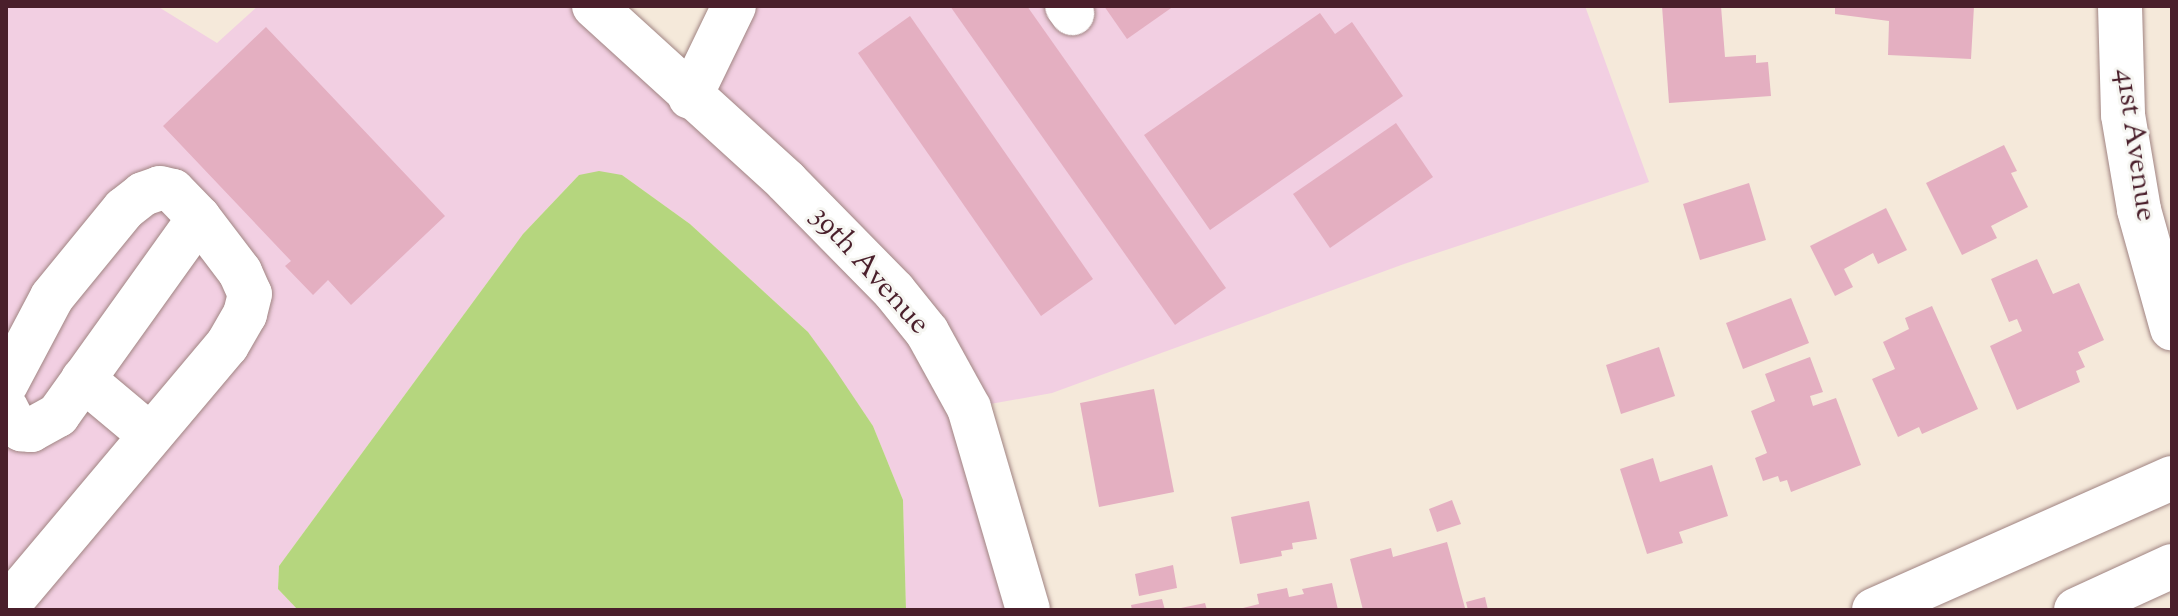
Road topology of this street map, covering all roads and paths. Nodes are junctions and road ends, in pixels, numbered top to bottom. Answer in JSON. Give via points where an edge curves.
{"nodes":[{"id":1,"x":594,"y":6,"type":"edge"},
{"id":2,"x":734,"y":6,"type":"edge"},
{"id":3,"x":2120,"y":6,"type":"edge"},
{"id":4,"x":690,"y":97,"type":"junction"},
{"id":5,"x":199,"y":218,"type":"junction"},
{"id":6,"x":2172,"y":328,"type":"edge"},
{"id":7,"x":83,"y":379,"type":"junction"},
{"id":8,"x":6,"y":384,"type":"edge"},
{"id":9,"x":6,"y":408,"type":"edge"},
{"id":10,"x":150,"y":435,"type":"junction"},
{"id":11,"x":2172,"y":478,"type":"edge"},
{"id":12,"x":2172,"y":566,"type":"edge"},
{"id":13,"x":23,"y":597,"type":"edge"},
{"id":14,"x":1028,"y":610,"type":"edge"},
{"id":15,"x":1874,"y":610,"type":"edge"},
{"id":16,"x":2076,"y":610,"type":"edge"}],
"edges":[{"from":1,"to":4,"type":"street","name":"39th Avenue"},
{"from":2,"to":4,"type":"street"},
{"from":3,"to":6,"type":"street","name":"41st Avenue","via":[[2123,115],[2139,210]]},
{"from":4,"to":14,"type":"street","name":"39th Avenue","via":[[786,181],[927,332],[969,408]]},
{"from":5,"to":7,"type":"street"},
{"from":5,"to":8,"type":"street","via":[[173,191],[160,188],[124,209],[52,297]]},
{"from":5,"to":10,"type":"street","via":[[250,294],[227,345]]},
{"from":7,"to":9,"type":"street","via":[[58,415],[31,430],[14,424]]},
{"from":7,"to":10,"type":"street"},
{"from":10,"to":13,"type":"street"},
{"from":11,"to":15,"type":"street"},
{"from":12,"to":16,"type":"street"}]}
